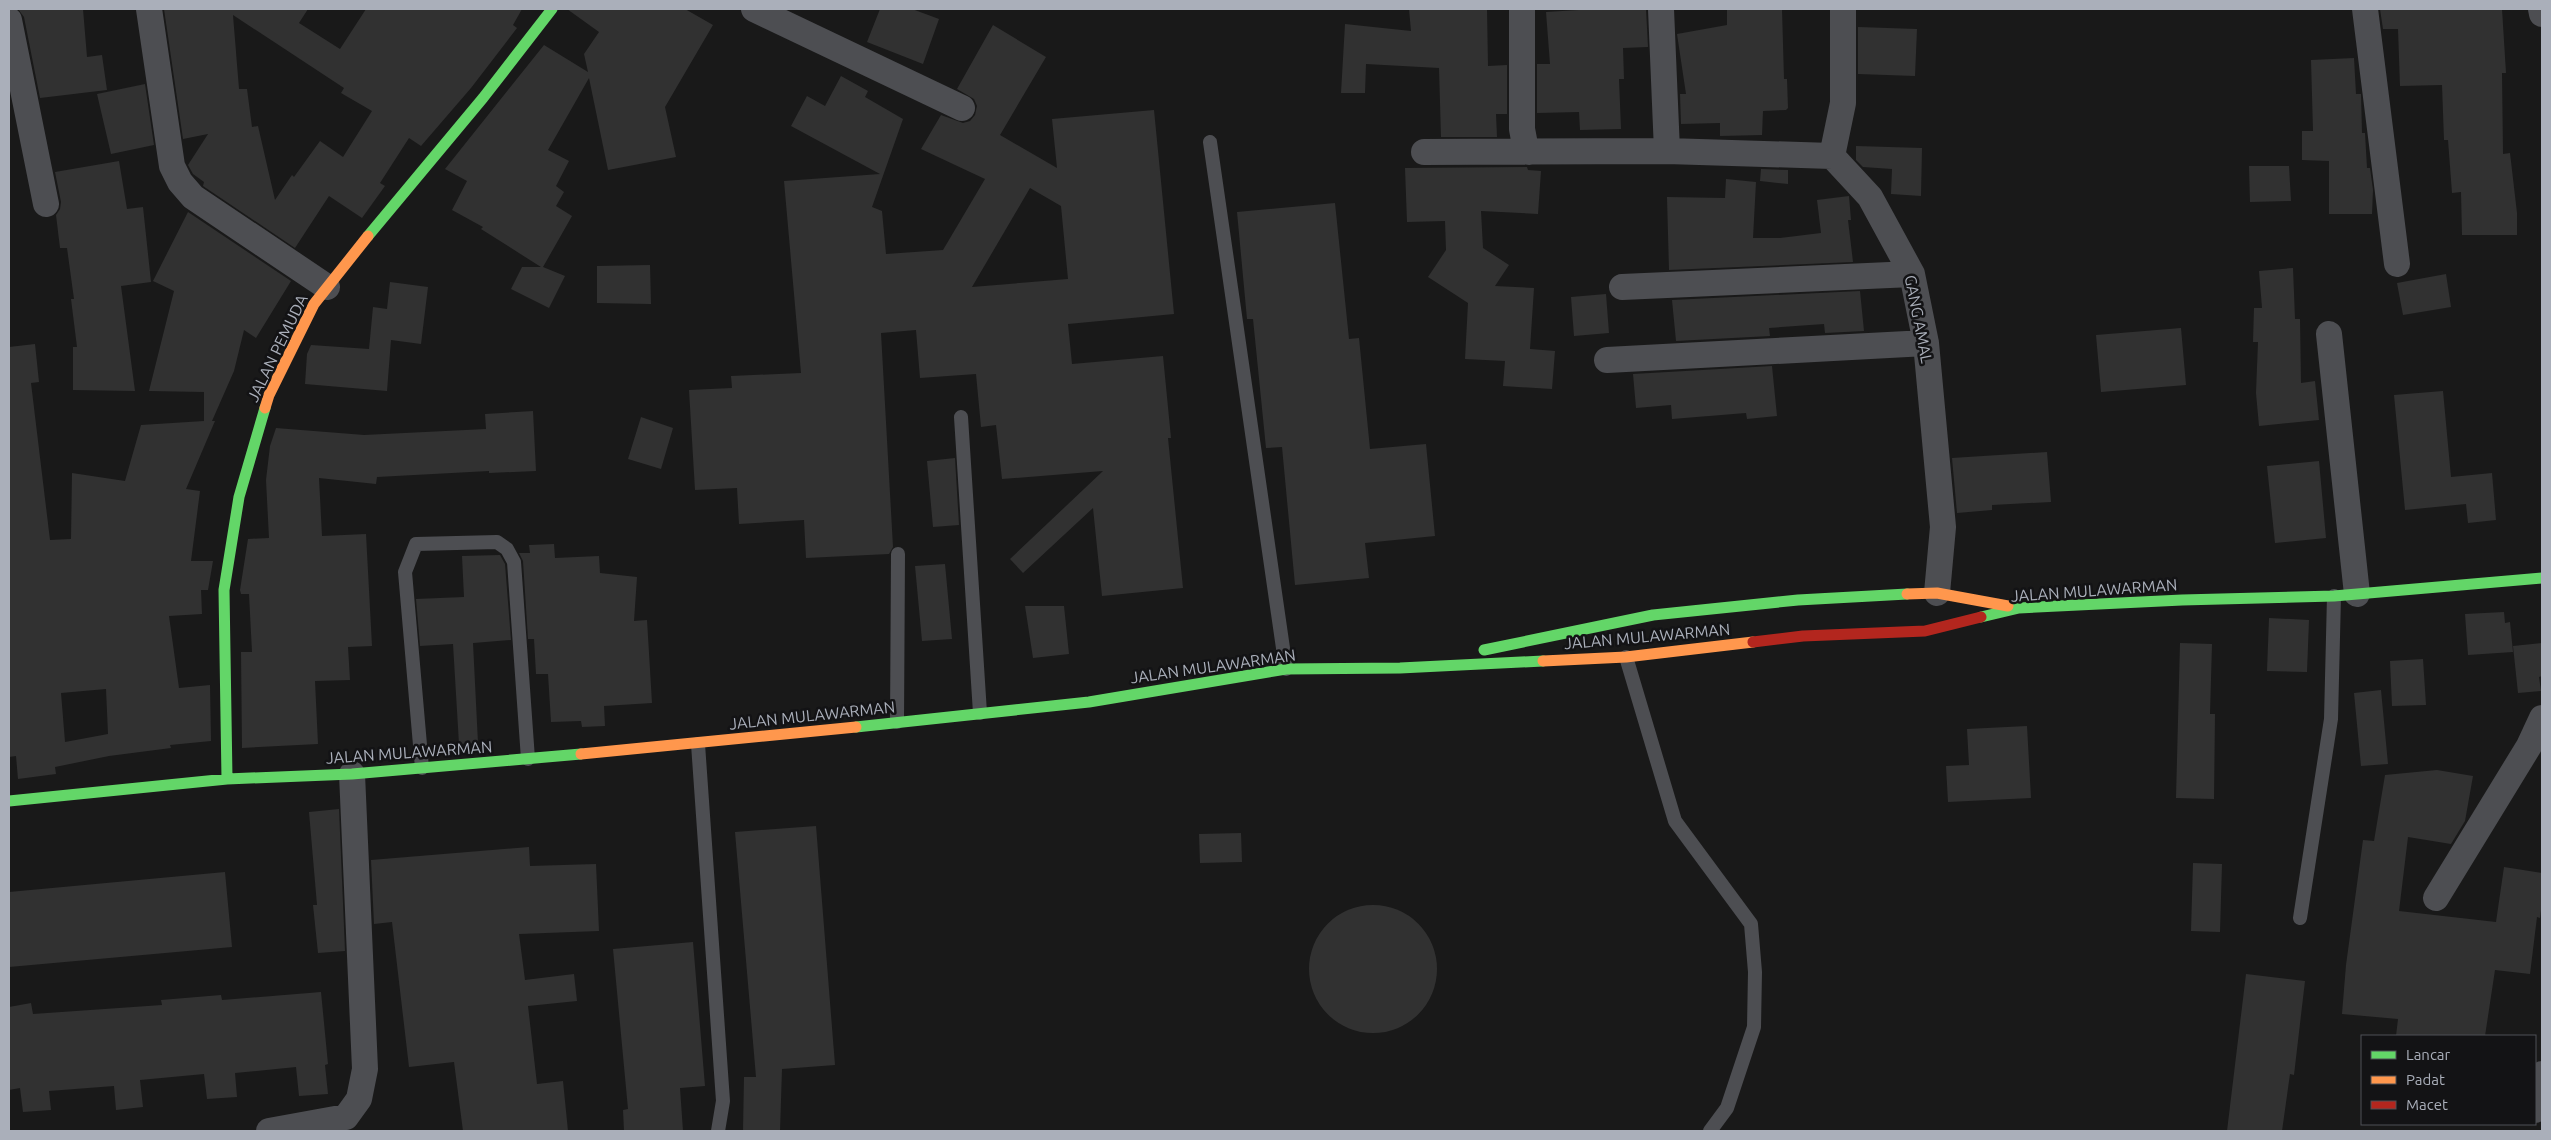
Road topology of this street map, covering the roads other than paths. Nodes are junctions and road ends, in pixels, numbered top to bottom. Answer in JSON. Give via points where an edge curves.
{"nodes":[{"id":1,"x":149,"y":9,"type":"edge"},
{"id":2,"x":552,"y":9,"type":"edge"},
{"id":3,"x":754,"y":9,"type":"edge"},
{"id":4,"x":1522,"y":9,"type":"edge"},
{"id":5,"x":1661,"y":9,"type":"edge"},
{"id":6,"x":1843,"y":9,"type":"edge"},
{"id":7,"x":2365,"y":9,"type":"edge"},
{"id":8,"x":2541,"y":9,"type":"edge"},
{"id":9,"x":2542,"y":14,"type":"edge"},
{"id":10,"x":9,"y":20,"type":"edge"},
{"id":11,"x":962,"y":108,"type":"dead end"},
{"id":12,"x":1210,"y":142,"type":"dead end"},
{"id":13,"x":1667,"y":151,"type":"junction"},
{"id":14,"x":1424,"y":152,"type":"dead end"},
{"id":15,"x":1529,"y":152,"type":"junction"},
{"id":16,"x":1832,"y":156,"type":"junction"},
{"id":17,"x":46,"y":204,"type":"dead end"},
{"id":18,"x":2397,"y":264,"type":"dead end"},
{"id":19,"x":1912,"y":274,"type":"junction"},
{"id":20,"x":327,"y":287,"type":"junction"},
{"id":21,"x":1622,"y":287,"type":"dead end"},
{"id":22,"x":2329,"y":334,"type":"dead end"},
{"id":23,"x":1926,"y":343,"type":"junction"},
{"id":24,"x":1607,"y":360,"type":"dead end"},
{"id":25,"x":961,"y":418,"type":"dead end"},
{"id":26,"x":898,"y":554,"type":"dead end"},
{"id":27,"x":2542,"y":578,"type":"edge"},
{"id":28,"x":1937,"y":593,"type":"junction"},
{"id":29,"x":2345,"y":595,"type":"junction"},
{"id":30,"x":2019,"y":608,"type":"junction"},
{"id":31,"x":1626,"y":657,"type":"junction"},
{"id":32,"x":1400,"y":668,"type":"junction"},
{"id":33,"x":1286,"y":669,"type":"junction"},
{"id":34,"x":980,"y":713,"type":"junction"},
{"id":35,"x":2542,"y":718,"type":"edge"},
{"id":36,"x":897,"y":722,"type":"junction"},
{"id":37,"x":698,"y":744,"type":"junction"},
{"id":38,"x":528,"y":759,"type":"junction"},
{"id":39,"x":422,"y":768,"type":"junction"},
{"id":40,"x":352,"y":774,"type":"junction"},
{"id":41,"x":227,"y":778,"type":"junction"},
{"id":42,"x":9,"y":801,"type":"edge"},
{"id":43,"x":2436,"y":898,"type":"dead end"},
{"id":44,"x":2300,"y":918,"type":"dead end"},
{"id":45,"x":2542,"y":1074,"type":"edge"},
{"id":46,"x":2536,"y":1105,"type":"edge"},
{"id":47,"x":278,"y":1131,"type":"edge"},
{"id":48,"x":718,"y":1131,"type":"edge"},
{"id":49,"x":1710,"y":1131,"type":"edge"}],
"edges":[{"from":1,"to":20,"type":"street","via":[[172,166],[180,182],[193,197]]},
{"from":2,"to":20,"type":"main road","name":"JALAN PEMUDA"},
{"from":3,"to":11,"type":"street"},
{"from":4,"to":15,"type":"street","via":[[1522,129]]},
{"from":5,"to":13,"type":"street"},
{"from":6,"to":16,"type":"street","via":[[1843,103]]},
{"from":7,"to":18,"type":"street"},
{"from":8,"to":9,"type":"street"},
{"from":10,"to":17,"type":"street"},
{"from":12,"to":33,"type":"lane"},
{"from":13,"to":15,"type":"street"},
{"from":13,"to":16,"type":"street"},
{"from":14,"to":15,"type":"street"},
{"from":16,"to":19,"type":"street","name":"GANG AMAL","via":[[1870,197]]},
{"from":19,"to":21,"type":"street"},
{"from":19,"to":23,"type":"street","name":"GANG AMAL"},
{"from":20,"to":41,"type":"main road","name":"JALAN PEMUDA","via":[[314,304],[269,395],[239,497],[224,590]]},
{"from":22,"to":29,"type":"street"},
{"from":23,"to":24,"type":"street"},
{"from":23,"to":28,"type":"street","name":"GANG AMAL","via":[[1943,526]]},
{"from":25,"to":34,"type":"lane"},
{"from":26,"to":36,"type":"lane"},
{"from":27,"to":29,"type":"main road","name":"JALAN MULAWARMAN"},
{"from":28,"to":30,"type":"main road"},
{"from":28,"to":32,"type":"main road","via":[[1798,600],[1653,616]]},
{"from":29,"to":30,"type":"main road","name":"JALAN MULAWARMAN"},
{"from":29,"to":44,"type":"lane","via":[[2331,719]]},
{"from":30,"to":31,"type":"main road","name":"JALAN MULAWARMAN","via":[[1925,631],[1803,636]]},
{"from":31,"to":32,"type":"main road","name":"JALAN MULAWARMAN"},
{"from":31,"to":49,"type":"lane","via":[[1675,821],[1751,924],[1755,972],[1754,1027],[1727,1108]]},
{"from":32,"to":33,"type":"main road","name":"JALAN MULAWARMAN"},
{"from":33,"to":34,"type":"main road","name":"JALAN MULAWARMAN","via":[[1089,702]]},
{"from":34,"to":36,"type":"main road","name":"JALAN MULAWARMAN"},
{"from":35,"to":43,"type":"street","via":[[2529,746]]},
{"from":36,"to":37,"type":"main road","name":"JALAN MULAWARMAN"},
{"from":37,"to":38,"type":"main road","name":"JALAN MULAWARMAN"},
{"from":37,"to":48,"type":"lane","via":[[723,1101]]},
{"from":38,"to":39,"type":"main road","name":"JALAN MULAWARMAN"},
{"from":38,"to":39,"type":"lane","via":[[514,562],[507,549],[497,542],[416,544],[405,572]]},
{"from":39,"to":40,"type":"main road","name":"JALAN MULAWARMAN"},
{"from":40,"to":41,"type":"main road","name":"JALAN MULAWARMAN"},
{"from":40,"to":47,"type":"street","via":[[365,1069],[359,1099],[346,1117]]},
{"from":41,"to":42,"type":"main road","name":"JALAN MULAWARMAN"},
{"from":45,"to":46,"type":"street"}]}
